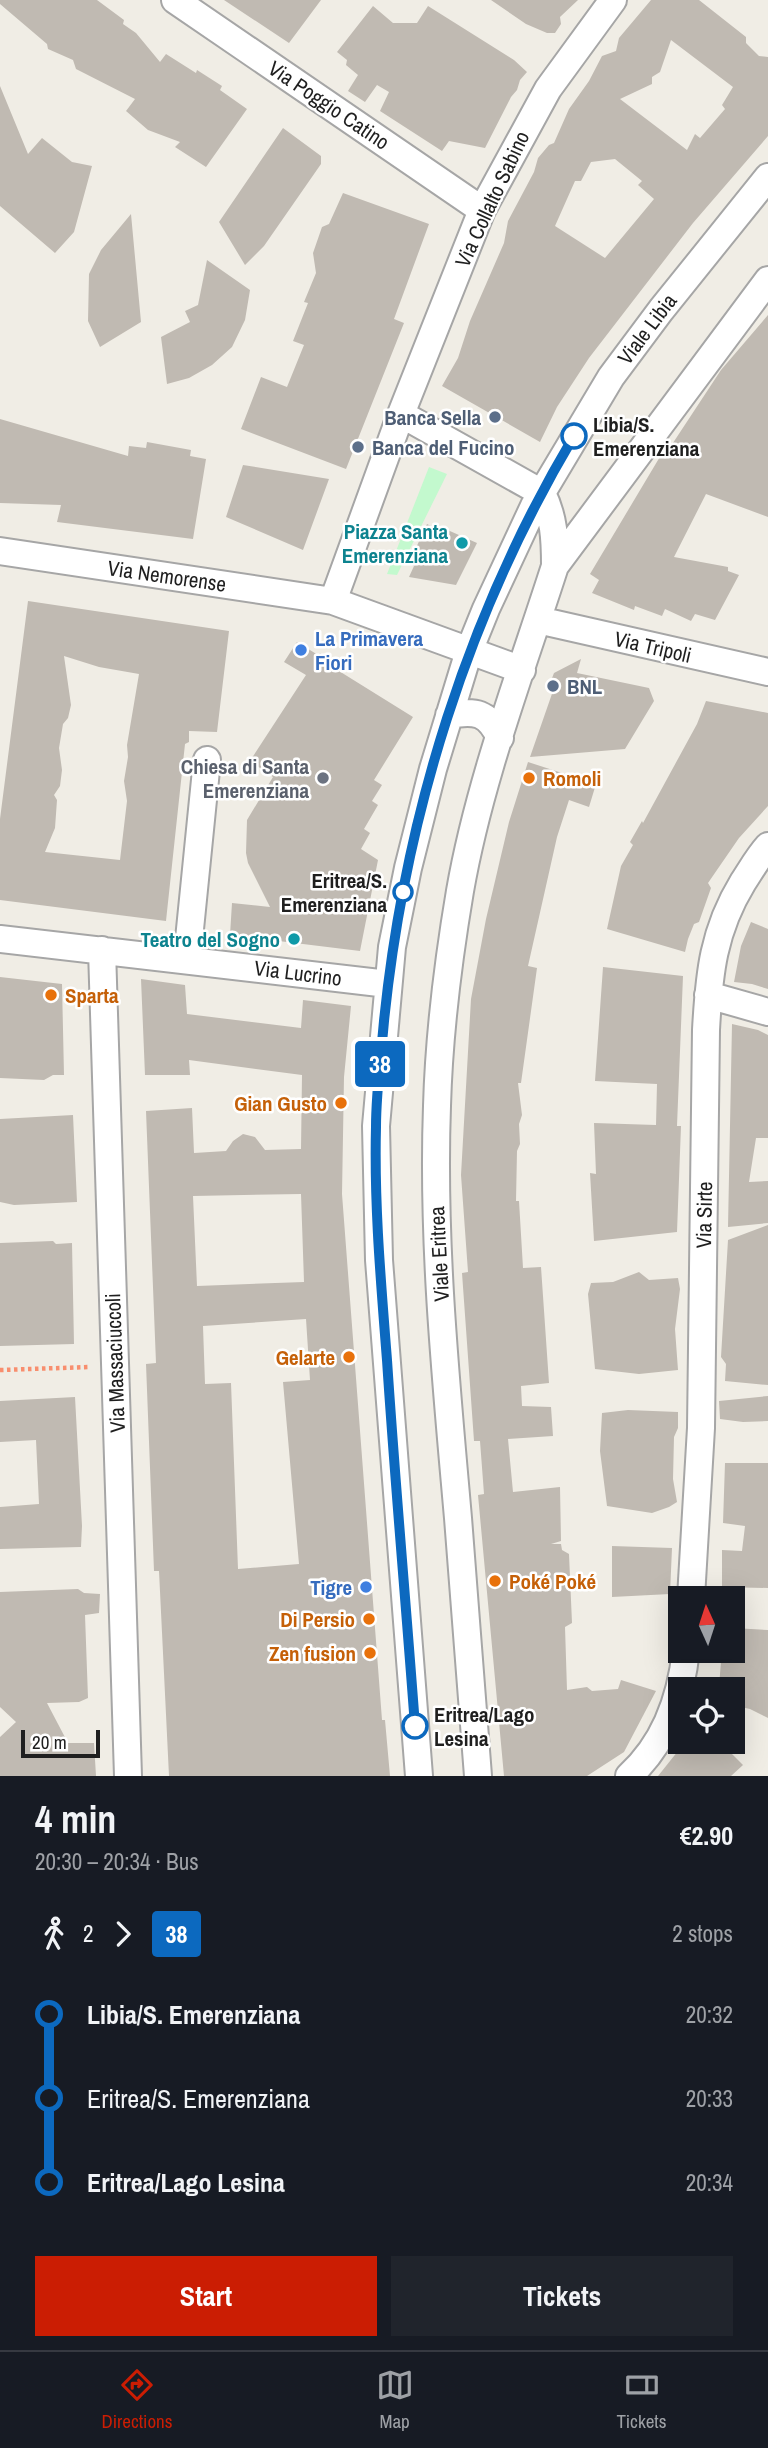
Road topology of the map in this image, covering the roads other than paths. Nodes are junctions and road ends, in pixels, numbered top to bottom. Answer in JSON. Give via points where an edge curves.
{"nodes":[{"id":1,"x":175,"y":0,"type":"edge"},
{"id":2,"x":613,"y":0,"type":"edge"},
{"id":3,"x":768,"y":177,"type":"edge"},
{"id":4,"x":482,"y":210,"type":"junction"},
{"id":5,"x":768,"y":280,"type":"edge"},
{"id":6,"x":401,"y":414,"type":"junction"},
{"id":7,"x":542,"y":492,"type":"junction"},
{"id":8,"x":0,"y":555,"type":"edge"},
{"id":9,"x":555,"y":566,"type":"junction"},
{"id":10,"x":333,"y":601,"type":"junction"},
{"id":11,"x":538,"y":620,"type":"junction"},
{"id":12,"x":469,"y":651,"type":"junction"},
{"id":13,"x":522,"y":670,"type":"junction"},
{"id":14,"x":768,"y":672,"type":"edge"},
{"id":15,"x":449,"y":715,"type":"junction"},
{"id":16,"x":500,"y":738,"type":"junction"},
{"id":17,"x":207,"y":760,"type":"dead end"},
{"id":18,"x":768,"y":846,"type":"edge"},
{"id":19,"x":0,"y":939,"type":"edge"},
{"id":20,"x":102,"y":950,"type":"junction"},
{"id":21,"x":187,"y":959,"type":"junction"},
{"id":22,"x":388,"y":984,"type":"junction"},
{"id":23,"x":708,"y":995,"type":"junction"},
{"id":24,"x":768,"y":1012,"type":"edge"},
{"id":25,"x":692,"y":1586,"type":"edge"},
{"id":26,"x":684,"y":1663,"type":"edge"},
{"id":27,"x":128,"y":1776,"type":"edge"},
{"id":28,"x":419,"y":1776,"type":"edge"},
{"id":29,"x":478,"y":1776,"type":"edge"},
{"id":30,"x":629,"y":1776,"type":"edge"}],
"edges":[{"from":1,"to":4,"type":"street","name":"Via Poggio Catino"},
{"from":2,"to":4,"type":"street","name":"Via Collalto Sabino","via":[[548,89]]},
{"from":3,"to":7,"type":"street","name":"Viale Libia","via":[[611,377]]},
{"from":4,"to":6,"type":"street","name":"Via Collalto Sabino"},
{"from":5,"to":9,"type":"street"},
{"from":6,"to":7,"type":"street"},
{"from":6,"to":10,"type":"street"},
{"from":7,"to":9,"type":"street","via":[[554,527]]},
{"from":7,"to":12,"type":"street"},
{"from":8,"to":10,"type":"street","name":"Via Nemorense"},
{"from":9,"to":11,"type":"street"},
{"from":10,"to":12,"type":"street"},
{"from":11,"to":13,"type":"street"},
{"from":11,"to":14,"type":"street","name":"Via Tripoli"},
{"from":12,"to":13,"type":"street"},
{"from":12,"to":15,"type":"street"},
{"from":13,"to":16,"type":"street","name":"Viale Eritrea"},
{"from":15,"to":16,"type":"street","via":[[480,714],[491,721]]},
{"from":15,"to":22,"type":"street","via":[[408,868]]},
{"from":16,"to":29,"type":"street","name":"Viale Eritrea","via":[[461,887],[440,1040],[437,1105],[437,1220],[447,1390]]},
{"from":17,"to":21,"type":"street"},
{"from":18,"to":23,"type":"street","name":"Via Sirte","via":[[731,902],[720,928]]},
{"from":19,"to":20,"type":"street","name":"Via Lucrino"},
{"from":20,"to":21,"type":"street","name":"Via Lucrino"},
{"from":20,"to":27,"type":"street","name":"Via Massaciuccoli"},
{"from":21,"to":22,"type":"street","name":"Via Lucrino"},
{"from":22,"to":28,"type":"street","via":[[376,1126],[377,1222]]},
{"from":23,"to":24,"type":"street"},
{"from":23,"to":25,"type":"street","name":"Via Sirte","via":[[701,1428]]},
{"from":26,"to":30,"type":"street","via":[[667,1723],[653,1749]]}]}
